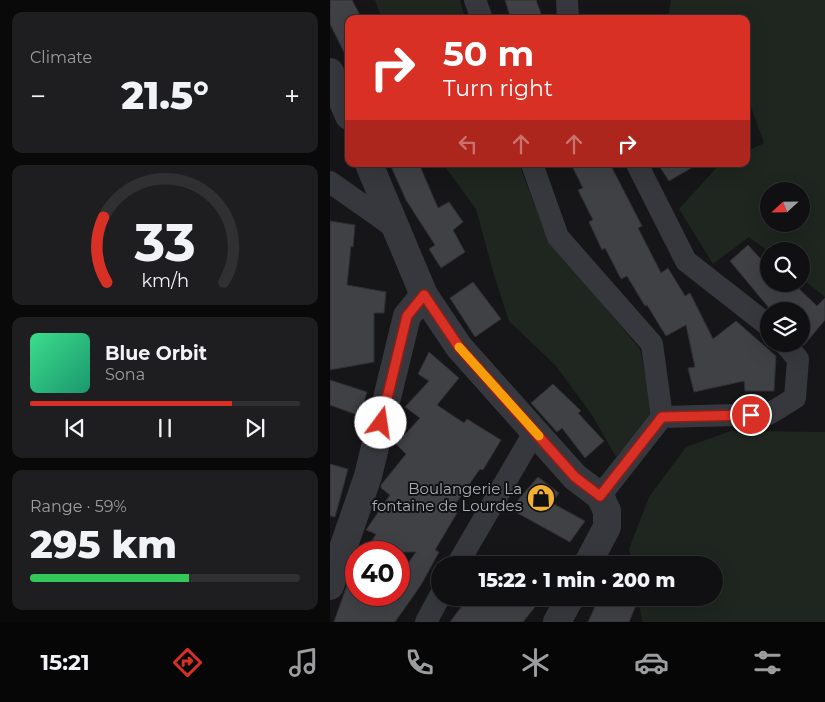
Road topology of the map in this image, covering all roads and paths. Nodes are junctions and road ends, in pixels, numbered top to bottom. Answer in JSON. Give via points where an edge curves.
{"nodes":[{"id":1,"x":475,"y":0,"type":"edge"},
{"id":2,"x":567,"y":0,"type":"edge"},
{"id":3,"x":481,"y":15,"type":"edge"},
{"id":4,"x":568,"y":15,"type":"edge"},
{"id":5,"x":330,"y":72,"type":"edge"},
{"id":6,"x":345,"y":107,"type":"edge"},
{"id":7,"x":370,"y":167,"type":"edge"},
{"id":8,"x":533,"y":167,"type":"edge"},
{"id":9,"x":639,"y":167,"type":"edge"},
{"id":10,"x":330,"y":182,"type":"edge"},
{"id":11,"x":398,"y":230,"type":"junction"},
{"id":12,"x":424,"y":295,"type":"junction"},
{"id":13,"x":760,"y":319,"type":"edge"},
{"id":14,"x":792,"y":352,"type":"edge"},
{"id":15,"x":662,"y":417,"type":"junction"},
{"id":16,"x":535,"y":431,"type":"junction"},
{"id":17,"x":600,"y":496,"type":"junction"},
{"id":18,"x":462,"y":556,"type":"edge"},
{"id":19,"x":592,"y":556,"type":"edge"},
{"id":20,"x":330,"y":586,"type":"edge"},
{"id":21,"x":435,"y":606,"type":"edge"},
{"id":22,"x":566,"y":606,"type":"edge"},
{"id":23,"x":426,"y":622,"type":"edge"},
{"id":24,"x":557,"y":622,"type":"edge"}],
"edges":[{"from":1,"to":3,"type":"street"},
{"from":2,"to":4,"type":"street"},
{"from":5,"to":6,"type":"street"},
{"from":7,"to":11,"type":"street"},
{"from":8,"to":15,"type":"street","via":[[558,237],[652,344]]},
{"from":9,"to":13,"type":"street","via":[[686,261]]},
{"from":10,"to":11,"type":"street"},
{"from":11,"to":12,"type":"street"},
{"from":12,"to":16,"type":"street","via":[[459,347]]},
{"from":12,"to":20,"type":"street","via":[[407,316],[368,476]]},
{"from":14,"to":15,"type":"street","via":[[798,359],[795,398],[769,414]]},
{"from":15,"to":17,"type":"street"},
{"from":16,"to":17,"type":"street","via":[[575,477]]},
{"from":16,"to":18,"type":"street"},
{"from":17,"to":19,"type":"street","via":[[607,511],[607,527]]},
{"from":21,"to":23,"type":"street"},
{"from":22,"to":24,"type":"street"}]}
